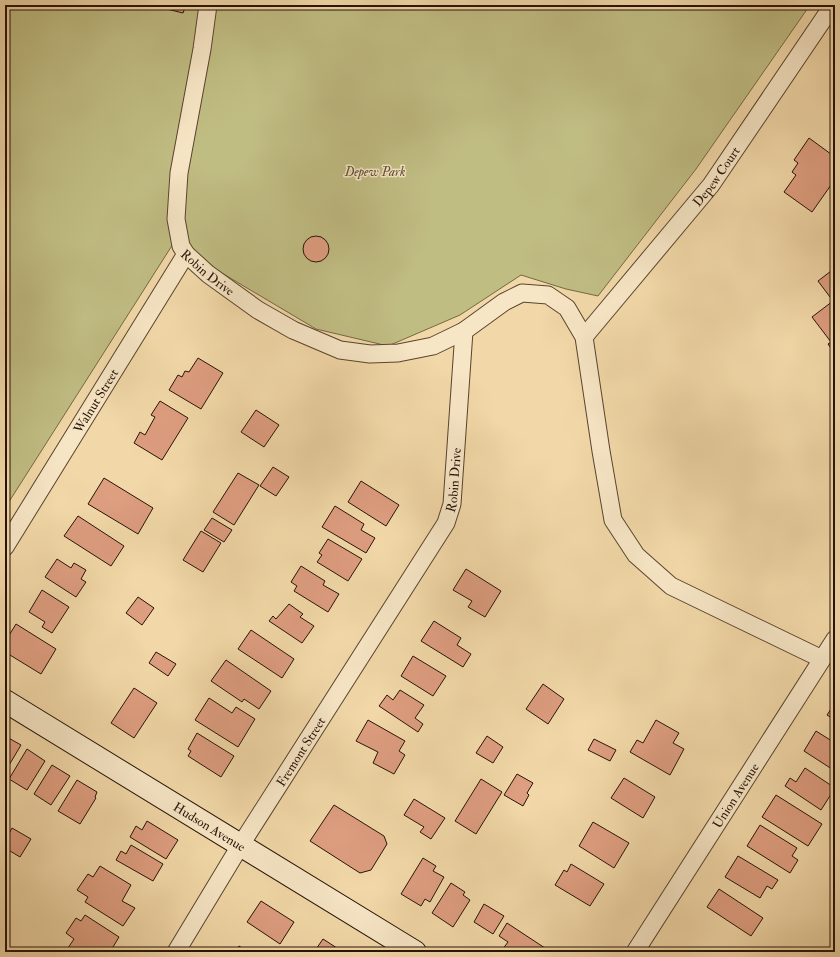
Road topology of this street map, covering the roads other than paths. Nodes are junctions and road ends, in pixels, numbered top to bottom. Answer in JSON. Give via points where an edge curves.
{"nodes":[{"id":1,"x":208,"y":5,"type":"edge"},
{"id":2,"x":833,"y":5,"type":"edge"},
{"id":3,"x":186,"y":254,"type":"junction"},
{"id":4,"x":464,"y":331,"type":"junction"},
{"id":5,"x":584,"y":337,"type":"junction"},
{"id":6,"x":5,"y":547,"type":"edge"},
{"id":7,"x":428,"y":552,"type":"joint"},
{"id":8,"x":835,"y":639,"type":"edge"},
{"id":9,"x":822,"y":660,"type":"junction"},
{"id":10,"x":5,"y":701,"type":"edge"},
{"id":11,"x":240,"y":846,"type":"junction"},
{"id":12,"x":176,"y":952,"type":"edge"},
{"id":13,"x":415,"y":952,"type":"edge"},
{"id":14,"x":635,"y":952,"type":"edge"}],
"edges":[{"from":1,"to":3,"type":"street","name":"Robin Drive","via":[[179,173],[176,219],[181,246]]},
{"from":2,"to":5,"type":"street","name":"Depew Court","via":[[711,185]]},
{"from":3,"to":4,"type":"street","name":"Robin Drive","via":[[208,274],[258,310],[293,330],[340,350],[370,354],[398,352],[433,346]]},
{"from":3,"to":6,"type":"street","name":"Walnut Street"},
{"from":4,"to":5,"type":"street","name":"Robin Drive","via":[[522,292],[548,295],[567,308]]},
{"from":4,"to":7,"type":"street","name":"Robin Drive","via":[[452,504],[446,523]]},
{"from":5,"to":9,"type":"street","via":[[613,520],[636,555],[671,586]]},
{"from":7,"to":11,"type":"street","name":"Fremont Street"},
{"from":8,"to":9,"type":"street","name":"Union Avenue"},
{"from":9,"to":14,"type":"street","name":"Union Avenue"},
{"from":10,"to":11,"type":"street","name":"Hudson Avenue"},
{"from":11,"to":12,"type":"street","name":"Fremont Street"},
{"from":11,"to":13,"type":"street","name":"Hudson Avenue"}]}
